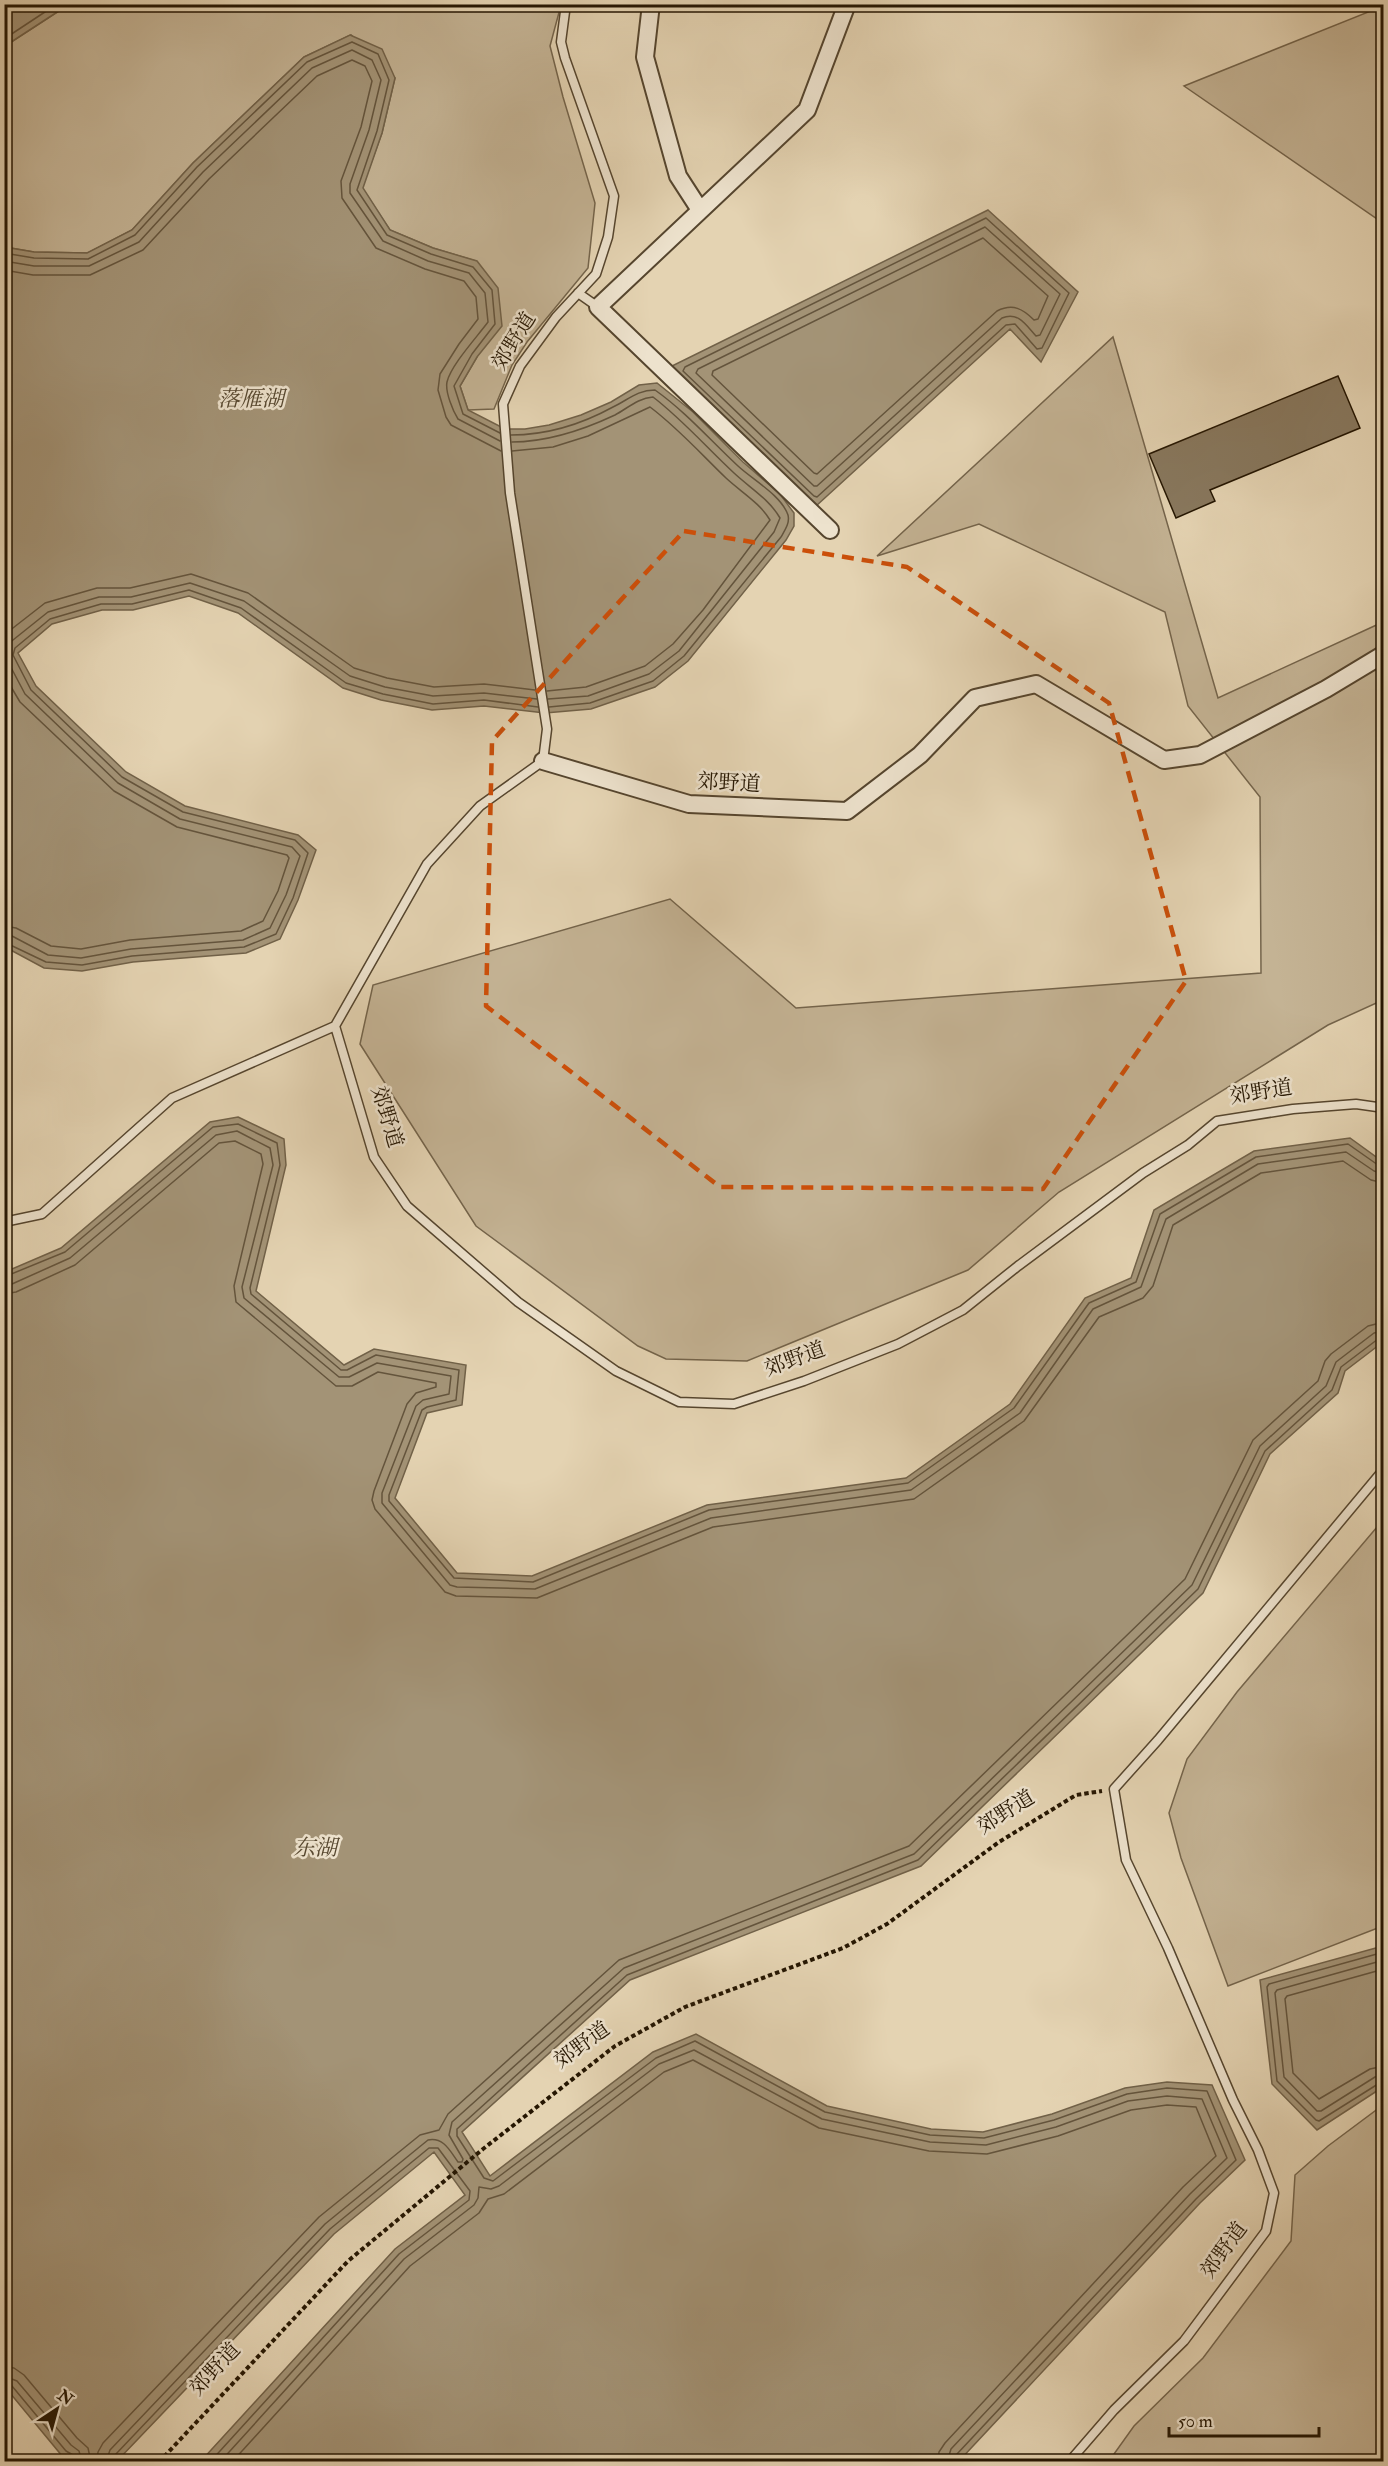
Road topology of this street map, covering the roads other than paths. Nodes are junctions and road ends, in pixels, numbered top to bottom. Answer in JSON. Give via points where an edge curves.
{"nodes":[{"id":1,"x":566,"y":4,"type":"edge"},
{"id":2,"x":651,"y":4,"type":"edge"},
{"id":3,"x":847,"y":4,"type":"edge"},
{"id":4,"x":700,"y":210,"type":"junction"},
{"id":5,"x":579,"y":293,"type":"junction"},
{"id":6,"x":598,"y":307,"type":"junction"},
{"id":7,"x":830,"y":530,"type":"dead end"},
{"id":8,"x":1383,"y":654,"type":"edge"},
{"id":9,"x":543,"y":761,"type":"junction"},
{"id":10,"x":335,"y":1026,"type":"junction"},
{"id":11,"x":1383,"y":1108,"type":"edge"},
{"id":12,"x":4,"y":1222,"type":"edge"},
{"id":13,"x":1383,"y":1469,"type":"edge"},
{"id":14,"x":1069,"y":2462,"type":"edge"}],
"edges":[{"from":1,"to":5,"type":"lane","name":"郊野道","via":[[562,50],[614,196],[608,237],[596,274]]},
{"from":2,"to":4,"type":"street","via":[[645,57],[678,176]]},
{"from":3,"to":4,"type":"street","via":[[807,110]]},
{"from":4,"to":6,"type":"street"},
{"from":5,"to":6,"type":"lane"},
{"from":5,"to":9,"type":"lane","name":"郊野道","via":[[520,366],[503,404],[510,494],[548,729]]},
{"from":6,"to":7,"type":"street"},
{"from":8,"to":9,"type":"street","name":"郊野道","via":[[1200,755],[1164,760],[1036,684],[975,698],[920,755],[847,811],[689,804]]},
{"from":9,"to":10,"type":"lane","via":[[480,806],[427,864]]},
{"from":10,"to":11,"type":"lane","name":"郊野道","via":[[374,1157],[407,1206],[518,1302],[616,1371],[678,1402],[734,1404],[898,1344],[954,1315],[1217,1121],[1356,1104]]},
{"from":10,"to":12,"type":"lane","via":[[172,1098],[42,1214]]},
{"from":13,"to":14,"type":"lane","name":"郊野道","via":[[1114,1789],[1126,1860],[1274,2193],[1266,2231],[1184,2341],[1114,2410]]}]}
